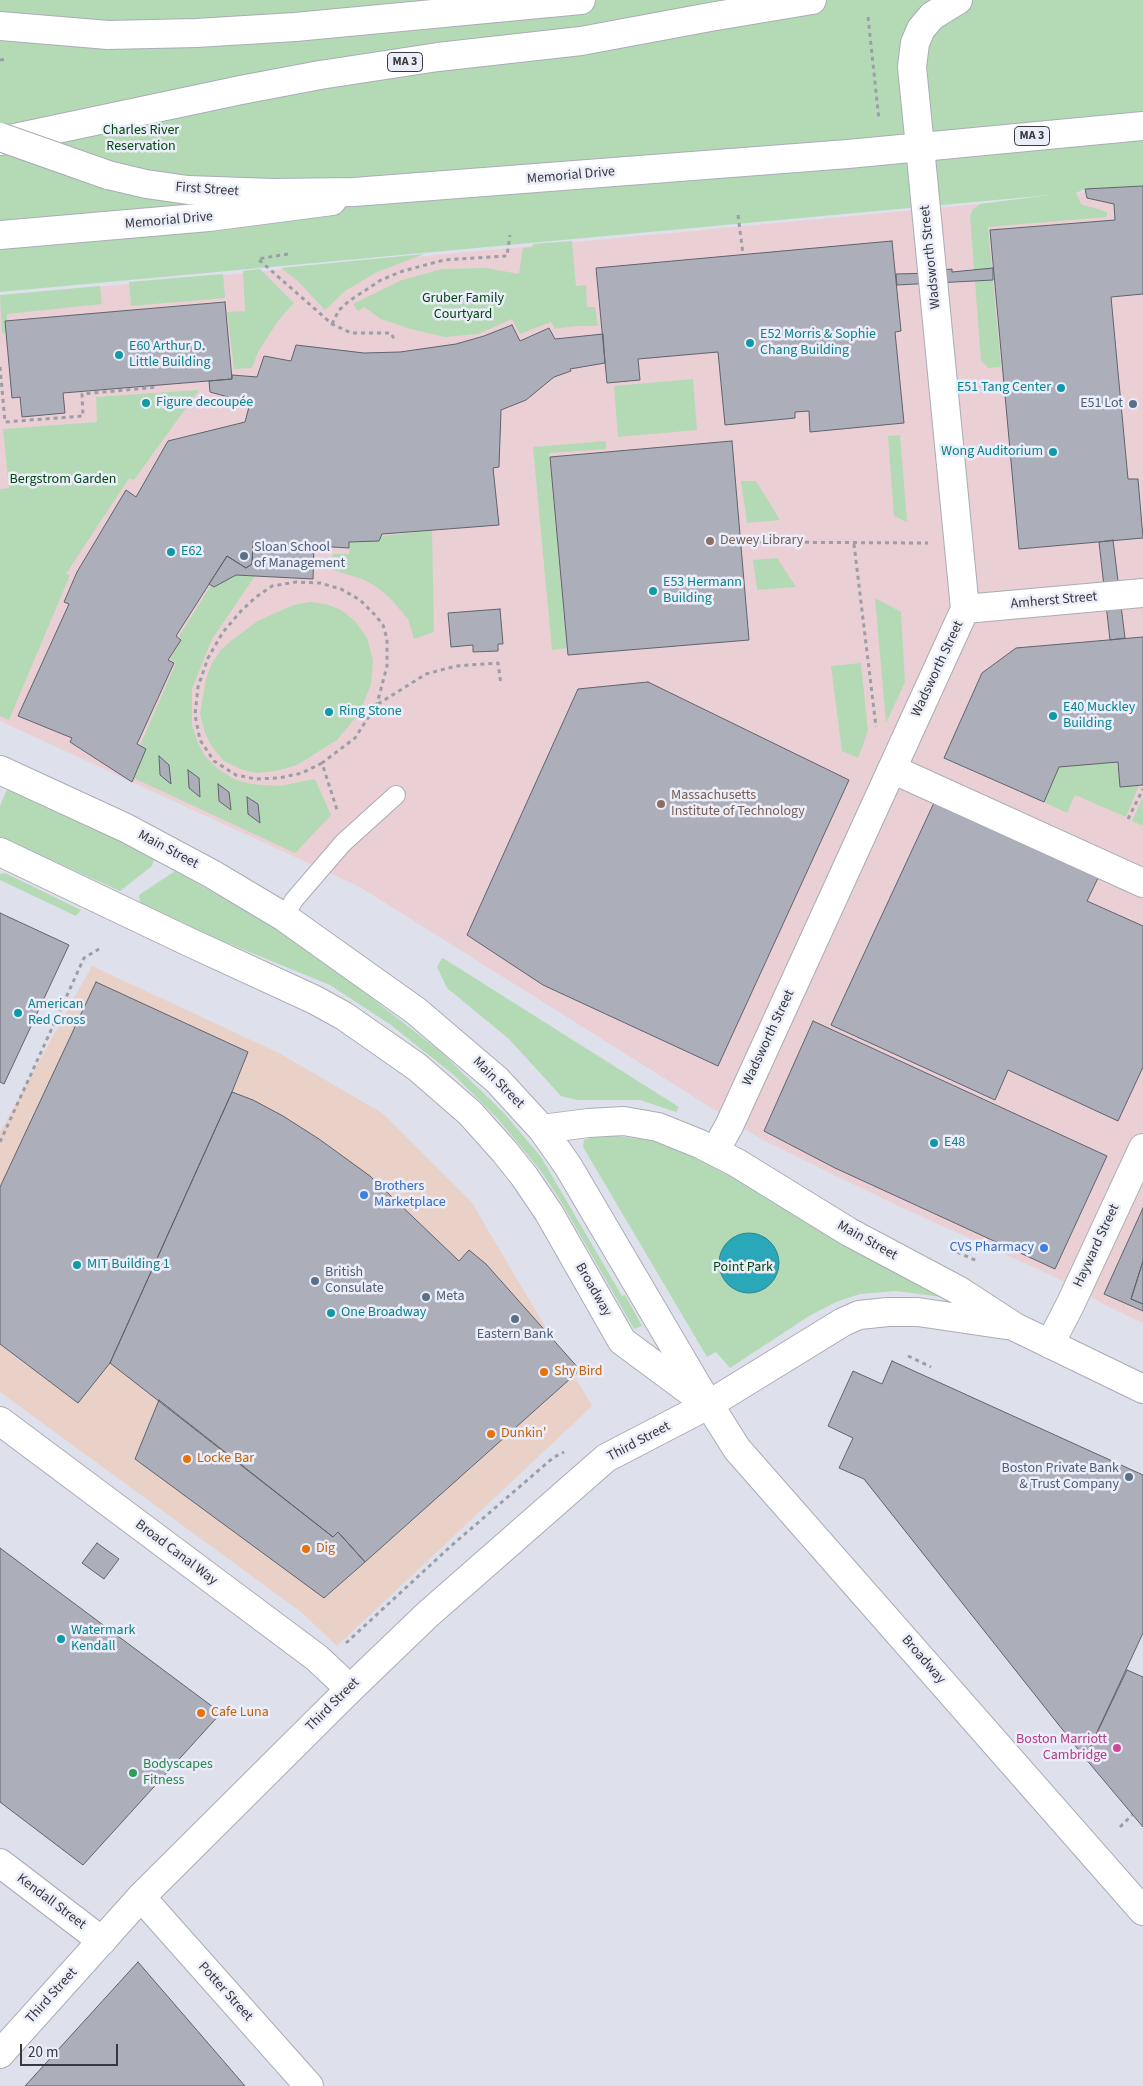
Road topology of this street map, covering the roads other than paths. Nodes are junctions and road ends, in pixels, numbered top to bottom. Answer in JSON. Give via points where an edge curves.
{"nodes":[{"id":1,"x":580,"y":0,"type":"edge"},
{"id":2,"x":812,"y":0,"type":"edge"},
{"id":3,"x":958,"y":0,"type":"edge"},
{"id":4,"x":0,"y":26,"type":"edge"},
{"id":5,"x":1143,"y":126,"type":"edge"},
{"id":6,"x":0,"y":139,"type":"edge"},
{"id":7,"x":920,"y":146,"type":"junction"},
{"id":8,"x":421,"y":188,"type":"junction"},
{"id":9,"x":0,"y":235,"type":"edge"},
{"id":10,"x":1143,"y":593,"type":"edge"},
{"id":11,"x":965,"y":609,"type":"junction"},
{"id":12,"x":892,"y":769,"type":"junction"},
{"id":13,"x":0,"y":770,"type":"edge"},
{"id":14,"x":396,"y":795,"type":"dead end"},
{"id":15,"x":0,"y":852,"type":"edge"},
{"id":16,"x":1143,"y":883,"type":"edge"},
{"id":17,"x":284,"y":917,"type":"junction"},
{"id":18,"x":542,"y":1129,"type":"junction"},
{"id":19,"x":1143,"y":1148,"type":"edge"},
{"id":20,"x":715,"y":1151,"type":"junction"},
{"id":21,"x":1015,"y":1327,"type":"junction"},
{"id":22,"x":1050,"y":1344,"type":"junction"},
{"id":23,"x":1143,"y":1390,"type":"edge"},
{"id":24,"x":708,"y":1405,"type":"junction"},
{"id":25,"x":0,"y":1420,"type":"edge"},
{"id":26,"x":350,"y":1689,"type":"junction"},
{"id":27,"x":0,"y":1863,"type":"edge"},
{"id":28,"x":141,"y":1897,"type":"junction"},
{"id":29,"x":1143,"y":1911,"type":"edge"},
{"id":30,"x":102,"y":1941,"type":"junction"},
{"id":31,"x":0,"y":2054,"type":"edge"},
{"id":32,"x":310,"y":2086,"type":"edge"}],
"edges":[{"from":1,"to":4,"type":"main road","via":[[295,28],[196,34],[108,35]]},
{"from":2,"to":6,"type":"main road","number":"MA 3","via":[[590,40],[438,57],[320,75]]},
{"from":3,"to":7,"type":"main road","name":"Wadsworth Street","via":[[932,16],[915,42],[912,67]]},
{"from":5,"to":7,"type":"main road","name":"Memorial Drive","number":"MA 3"},
{"from":6,"to":8,"type":"main road","name":"First Street","number":"MA 3","bridge":true,"via":[[108,175],[168,187],[228,192],[354,192]]},
{"from":7,"to":8,"type":"main road","name":"Memorial Drive","number":"MA 3"},
{"from":7,"to":11,"type":"main road","name":"Wadsworth Street"},
{"from":8,"to":9,"type":"main road","name":"Memorial Drive","via":[[242,214]]},
{"from":10,"to":11,"type":"main road","name":"Amherst Street"},
{"from":11,"to":12,"type":"main road","name":"Wadsworth Street"},
{"from":12,"to":16,"type":"main road"},
{"from":12,"to":20,"type":"main road","name":"Wadsworth Street"},
{"from":13,"to":17,"type":"main road","name":"Main Street","via":[[134,832]]},
{"from":14,"to":17,"type":"lane","via":[[343,843],[294,900]]},
{"from":15,"to":24,"type":"main road","name":"Broadway","via":[[315,1000],[344,1016],[435,1082],[470,1113],[504,1151],[549,1213],[622,1341]]},
{"from":17,"to":18,"type":"main road","name":"Main Street","via":[[416,1011],[460,1047],[497,1080]]},
{"from":18,"to":20,"type":"main road","name":"Main Street","via":[[600,1122],[644,1124],[670,1131]]},
{"from":18,"to":24,"type":"main road","name":"Broadway","via":[[579,1184]]},
{"from":19,"to":22,"type":"main road","name":"Hayward Street"},
{"from":20,"to":21,"type":"main road","name":"Main Street","via":[[842,1228],[958,1290]]},
{"from":21,"to":22,"type":"main road","name":"Main Street"},
{"from":21,"to":24,"type":"main road","name":"Main Street","via":[[918,1312],[859,1315]]},
{"from":22,"to":23,"type":"main road","name":"Main Street"},
{"from":24,"to":26,"type":"main road","name":"Third Street","via":[[606,1458],[447,1597]]},
{"from":24,"to":29,"type":"main road","name":"Broadway","via":[[744,1456]]},
{"from":25,"to":26,"type":"main road","name":"Broad Canal Way","via":[[318,1658]]},
{"from":26,"to":28,"type":"main road","name":"Third Street"},
{"from":27,"to":30,"type":"main road","name":"Kendall Street"},
{"from":28,"to":30,"type":"main road","name":"Third Street"},
{"from":28,"to":32,"type":"main road","name":"Potter Street"},
{"from":30,"to":31,"type":"main road","name":"Third Street"}]}
